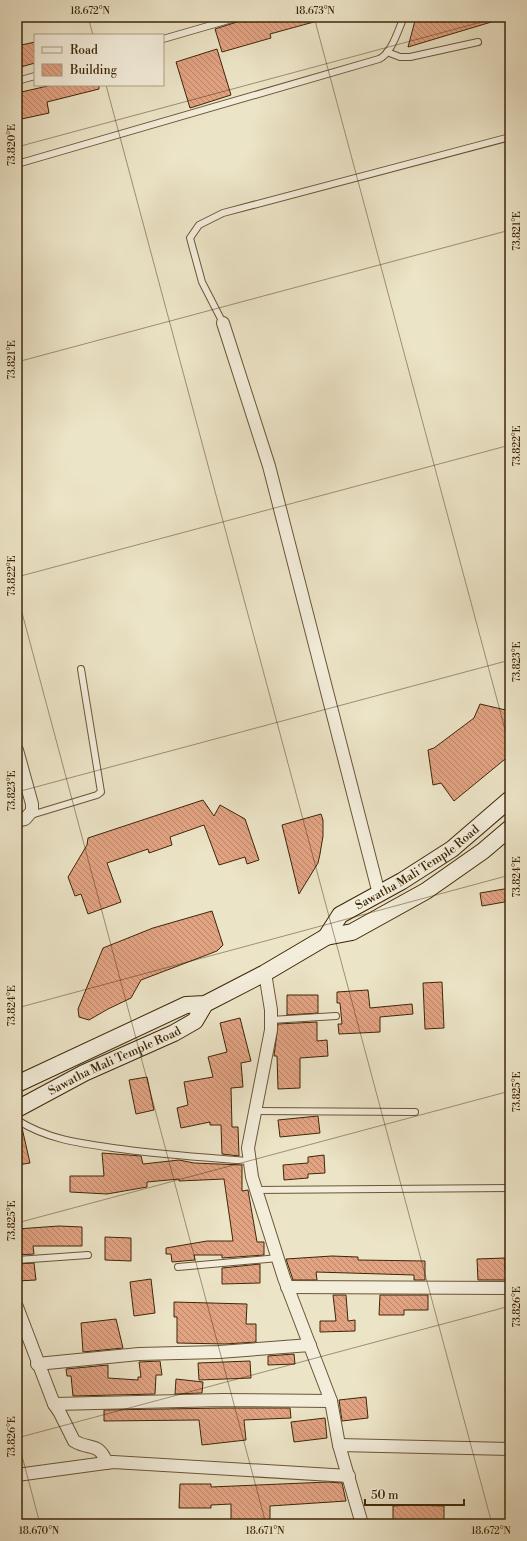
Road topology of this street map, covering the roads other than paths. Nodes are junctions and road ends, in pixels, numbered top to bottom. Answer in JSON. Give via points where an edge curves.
{"nodes":[{"id":1,"x":239,"y":17,"type":"edge"},
{"id":2,"x":404,"y":17,"type":"edge"},
{"id":3,"x":164,"y":39,"type":"edge"},
{"id":4,"x":478,"y":42,"type":"dead end"},
{"id":5,"x":387,"y":52,"type":"junction"},
{"id":6,"x":34,"y":76,"type":"edge"},
{"id":7,"x":17,"y":81,"type":"edge"},
{"id":8,"x":510,"y":137,"type":"edge"},
{"id":9,"x":17,"y":164,"type":"edge"},
{"id":10,"x":223,"y":323,"type":"joint"},
{"id":11,"x":81,"y":670,"type":"dead end"},
{"id":12,"x":17,"y":750,"type":"edge"},
{"id":13,"x":510,"y":799,"type":"edge"},
{"id":14,"x":30,"y":815,"type":"junction"},
{"id":15,"x":17,"y":821,"type":"edge"},
{"id":16,"x":510,"y":828,"type":"edge"},
{"id":17,"x":379,"y":894,"type":"junction"},
{"id":18,"x":326,"y":937,"type":"junction"},
{"id":19,"x":264,"y":973,"type":"junction"},
{"id":20,"x":205,"y":1004,"type":"junction"},
{"id":21,"x":336,"y":1016,"type":"dead end"},
{"id":22,"x":271,"y":1020,"type":"junction"},
{"id":23,"x":17,"y":1084,"type":"edge"},
{"id":24,"x":17,"y":1109,"type":"edge"},
{"id":25,"x":255,"y":1111,"type":"junction"},
{"id":26,"x":415,"y":1112,"type":"dead end"},
{"id":27,"x":17,"y":1120,"type":"edge"},
{"id":28,"x":249,"y":1161,"type":"junction"},
{"id":29,"x":510,"y":1188,"type":"edge"},
{"id":30,"x":256,"y":1190,"type":"junction"},
{"id":31,"x":88,"y":1255,"type":"dead end"},
{"id":32,"x":278,"y":1258,"type":"junction"},
{"id":33,"x":17,"y":1260,"type":"edge"},
{"id":34,"x":178,"y":1267,"type":"dead end"},
{"id":35,"x":288,"y":1287,"type":"junction"},
{"id":36,"x":510,"y":1288,"type":"edge"},
{"id":37,"x":17,"y":1307,"type":"edge"},
{"id":38,"x":310,"y":1345,"type":"junction"},
{"id":39,"x":37,"y":1364,"type":"junction"},
{"id":40,"x":331,"y":1401,"type":"junction"},
{"id":41,"x":54,"y":1404,"type":"junction"},
{"id":42,"x":339,"y":1445,"type":"junction"},
{"id":43,"x":510,"y":1449,"type":"edge"},
{"id":44,"x":107,"y":1463,"type":"junction"},
{"id":45,"x":17,"y":1475,"type":"edge"},
{"id":46,"x":349,"y":1476,"type":"junction"},
{"id":47,"x":362,"y":1524,"type":"edge"}],
"edges":[{"from":1,"to":3,"type":"lane"},
{"from":2,"to":5,"type":"lane"},
{"from":4,"to":5,"type":"lane","via":[[410,57],[400,57]]},
{"from":5,"to":9,"type":"lane","via":[[379,59]]},
{"from":6,"to":7,"type":"lane"},
{"from":8,"to":10,"type":"lane","via":[[223,214],[200,225],[190,238],[202,282]]},
{"from":10,"to":17,"type":"street","via":[[269,466]]},
{"from":11,"to":14,"type":"lane","via":[[101,792]]},
{"from":12,"to":14,"type":"street","via":[[32,804]]},
{"from":13,"to":17,"type":"street","name":"Sawatha Mali Temple Road","via":[[452,849]]},
{"from":14,"to":15,"type":"street"},
{"from":16,"to":18,"type":"street","name":"Sawatha Mali Temple Road","via":[[483,851],[426,891],[352,932]]},
{"from":17,"to":18,"type":"street","name":"Sawatha Mali Temple Road","via":[[340,915]]},
{"from":18,"to":19,"type":"street","name":"Sawatha Mali Temple Road"},
{"from":19,"to":20,"type":"street","name":"Sawatha Mali Temple Road"},
{"from":19,"to":22,"type":"street"},
{"from":20,"to":23,"type":"street","name":"Sawatha Mali Temple Road","via":[[186,1005]]},
{"from":20,"to":24,"type":"street","name":"Sawatha Mali Temple Road","via":[[195,1021],[174,1033],[84,1073]]},
{"from":21,"to":22,"type":"lane"},
{"from":22,"to":25,"type":"street"},
{"from":25,"to":26,"type":"lane"},
{"from":25,"to":28,"type":"street","via":[[248,1148]]},
{"from":27,"to":28,"type":"lane","via":[[37,1132],[67,1142]]},
{"from":28,"to":30,"type":"street"},
{"from":29,"to":30,"type":"lane"},
{"from":30,"to":32,"type":"street"},
{"from":31,"to":33,"type":"lane"},
{"from":32,"to":34,"type":"lane"},
{"from":32,"to":35,"type":"street"},
{"from":35,"to":36,"type":"street"},
{"from":35,"to":38,"type":"street"},
{"from":37,"to":39,"type":"street"},
{"from":38,"to":39,"type":"street","via":[[219,1352],[140,1354]]},
{"from":38,"to":40,"type":"street"},
{"from":39,"to":41,"type":"street"},
{"from":40,"to":41,"type":"street","via":[[223,1400]]},
{"from":40,"to":42,"type":"street"},
{"from":41,"to":44,"type":"street","via":[[74,1440],[99,1448]]},
{"from":42,"to":43,"type":"street"},
{"from":42,"to":46,"type":"street"},
{"from":44,"to":45,"type":"street"},
{"from":44,"to":46,"type":"street"},
{"from":46,"to":47,"type":"street"}]}
